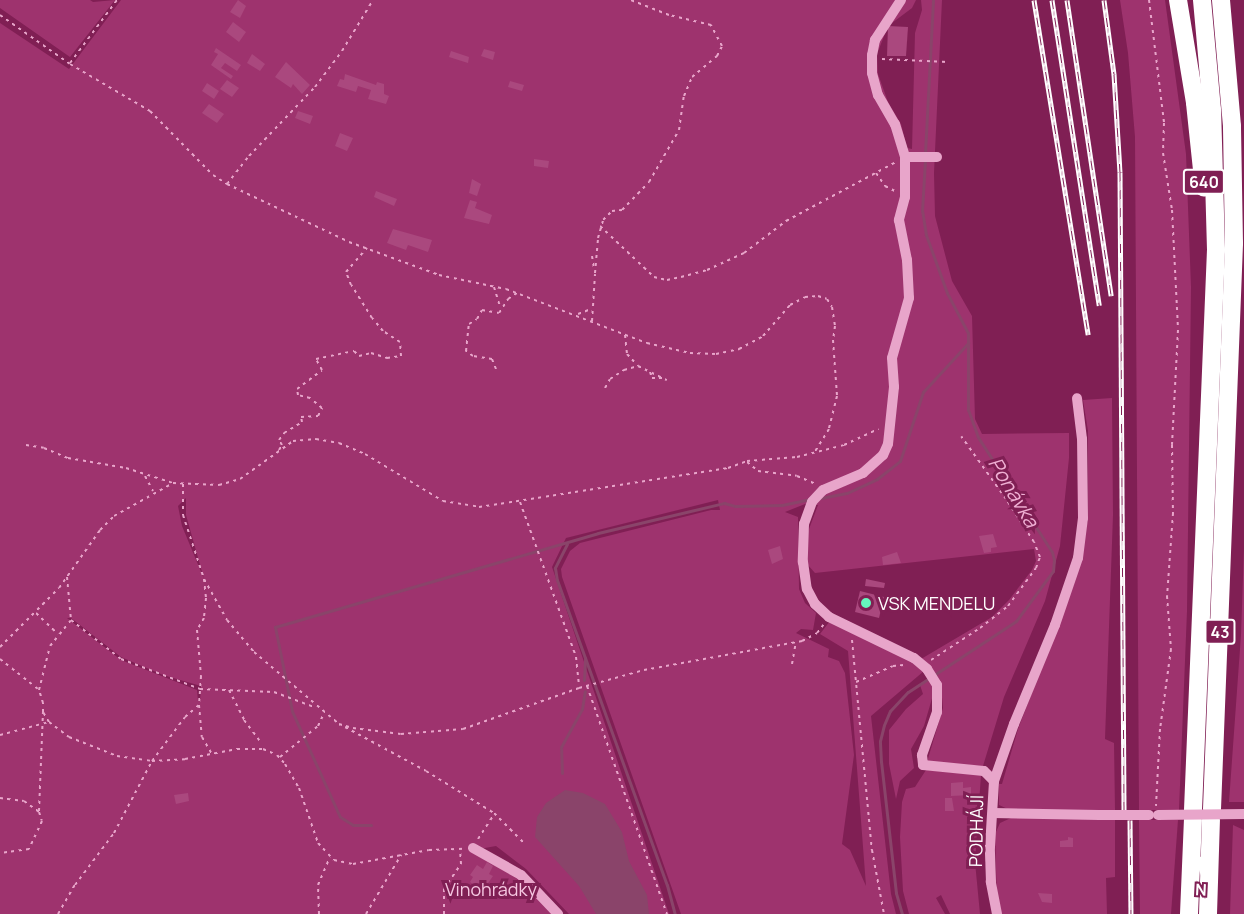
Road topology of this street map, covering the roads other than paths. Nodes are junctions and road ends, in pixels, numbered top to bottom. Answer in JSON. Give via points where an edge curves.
{"nodes":[{"id":1,"x":901,"y":0,"type":"edge"},
{"id":2,"x":1178,"y":0,"type":"edge"},
{"id":3,"x":1202,"y":0,"type":"edge"},
{"id":4,"x":1221,"y":0,"type":"edge"},
{"id":5,"x":905,"y":157,"type":"junction"},
{"id":6,"x":937,"y":157,"type":"dead end"},
{"id":7,"x":1215,"y":310,"type":"junction"},
{"id":8,"x":1077,"y":398,"type":"dead end"},
{"id":9,"x":994,"y":781,"type":"junction"},
{"id":10,"x":993,"y":813,"type":"junction"},
{"id":11,"x":1244,"y":814,"type":"edge"},
{"id":12,"x":1202,"y":815,"type":"junction"},
{"id":13,"x":472,"y":848,"type":"road end"},
{"id":14,"x":558,"y":914,"type":"edge"},
{"id":15,"x":997,"y":914,"type":"edge"},
{"id":16,"x":1189,"y":914,"type":"edge"},
{"id":17,"x":1208,"y":914,"type":"edge"}],
"edges":[{"from":1,"to":5,"type":"lane","via":[[874,40],[872,59],[878,95],[895,124]]},
{"from":2,"to":7,"type":"highway","number":"640","via":[[1195,103]]},
{"from":3,"to":7,"type":"highway","number":"43","via":[[1214,142]]},
{"from":4,"to":12,"type":"highway","number":"43","via":[[1232,126],[1234,243]]},
{"from":5,"to":6,"type":"lane"},
{"from":5,"to":9,"type":"lane","name":"PODHÁJÍ","via":[[905,197],[899,220],[909,298],[892,358],[894,387],[888,444],[863,473],[822,491],[812,502],[802,539],[807,589],[815,604],[830,617],[861,635],[899,649],[924,667],[937,685],[937,712],[922,756],[923,765],[984,771]]},
{"from":7,"to":12,"type":"highway","number":"43"},
{"from":8,"to":9,"type":"lane","via":[[1083,518],[1078,558]]},
{"from":9,"to":10,"type":"lane","name":"PODHÁJÍ"},
{"from":10,"to":11,"type":"lane","bridge":true},
{"from":10,"to":15,"type":"lane","name":"PODHÁJÍ","via":[[991,882]]},
{"from":12,"to":16,"type":"highway","number":"43"},
{"from":12,"to":17,"type":"highway","number":"43"},
{"from":13,"to":14,"type":"lane","via":[[521,875]]}]}
